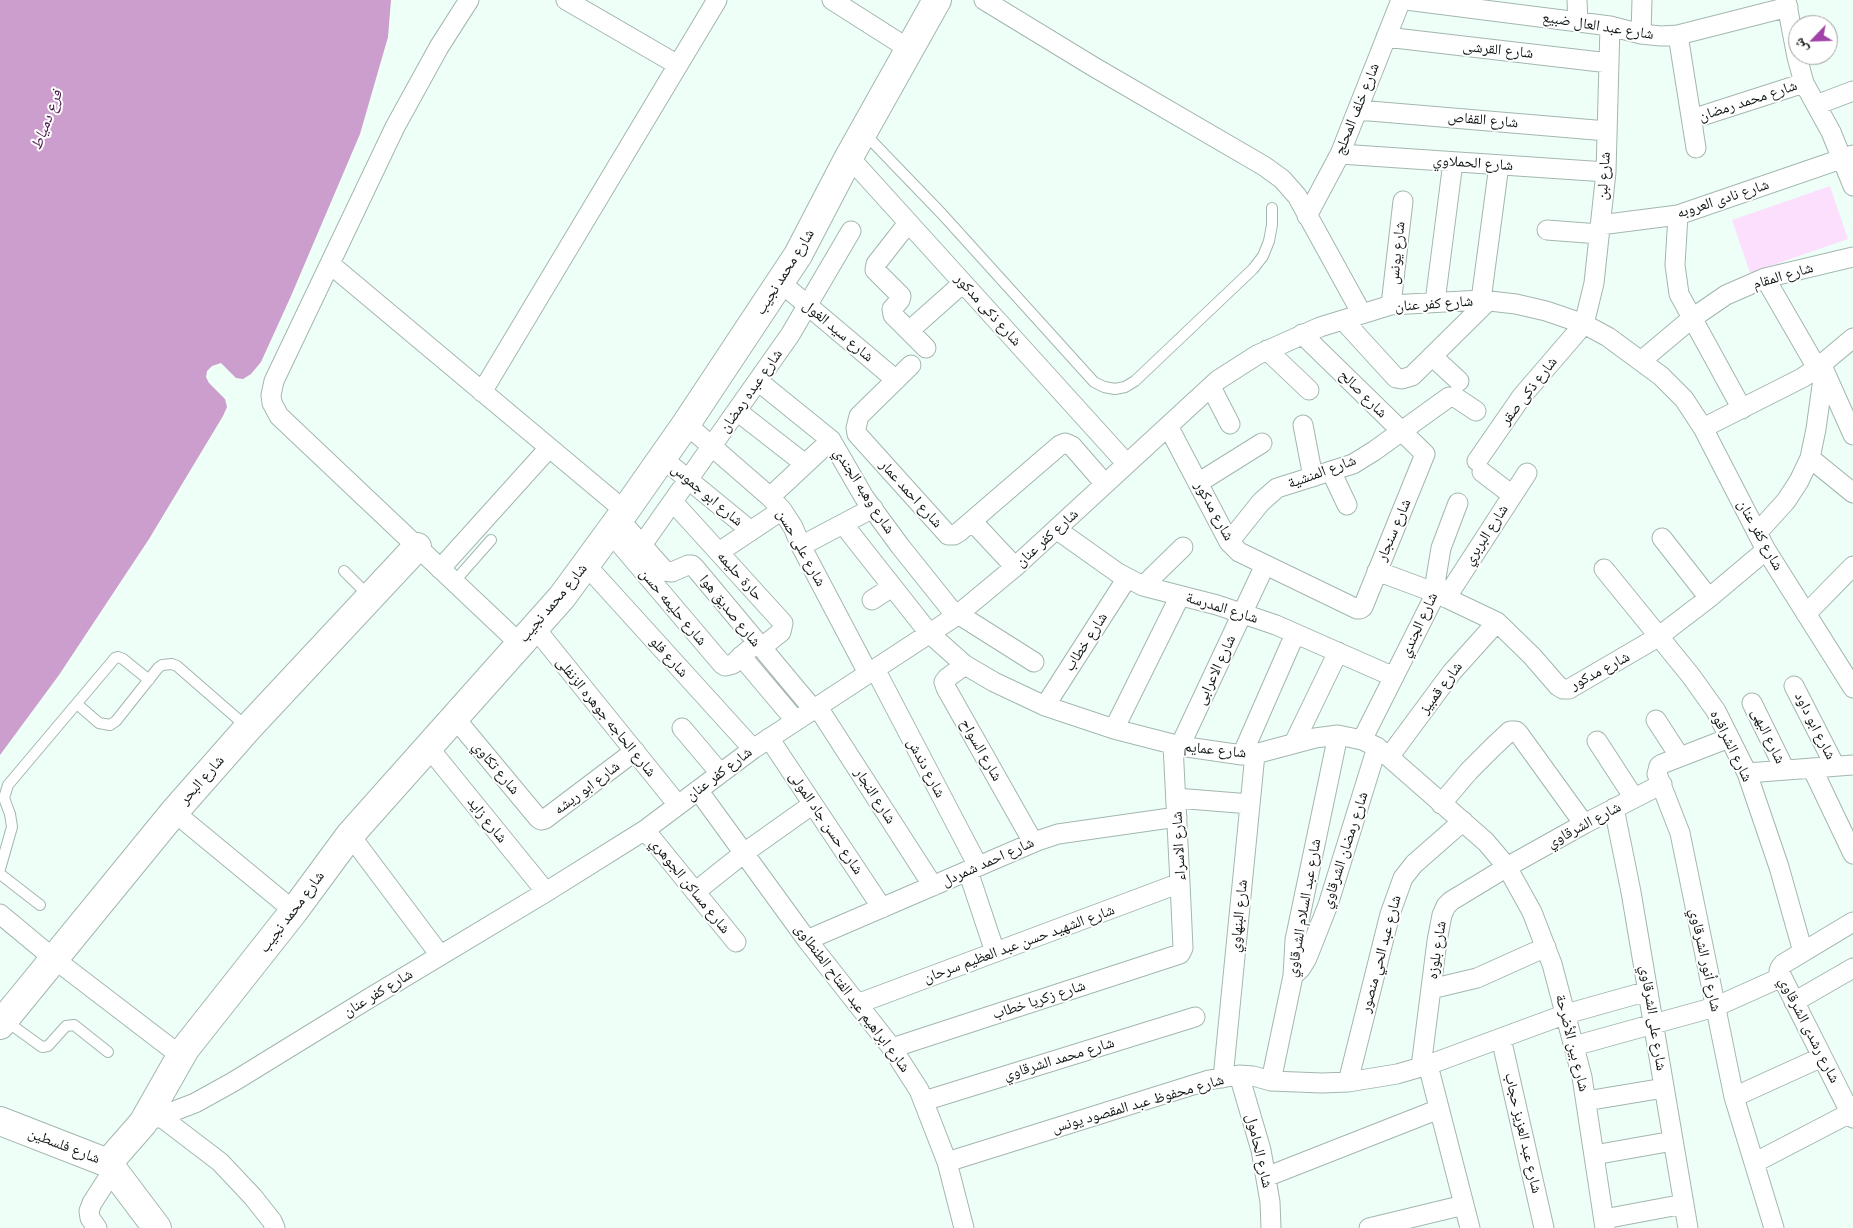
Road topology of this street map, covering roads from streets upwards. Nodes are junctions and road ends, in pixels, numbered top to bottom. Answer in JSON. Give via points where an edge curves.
{"nodes":[{"id":1,"x":469,"y":0,"type":"edge"},
{"id":2,"x":566,"y":0,"type":"edge"},
{"id":3,"x":717,"y":0,"type":"edge"},
{"id":4,"x":832,"y":0,"type":"edge"},
{"id":5,"x":936,"y":0,"type":"edge"},
{"id":6,"x":984,"y":0,"type":"edge"},
{"id":7,"x":1401,"y":0,"type":"edge"},
{"id":8,"x":1406,"y":0,"type":"edge"},
{"id":9,"x":1577,"y":0,"type":"edge"},
{"id":10,"x":1642,"y":0,"type":"edge"},
{"id":11,"x":1787,"y":3,"type":"edge"},
{"id":12,"x":1503,"y":6,"type":"edge"},
{"id":13,"x":1578,"y":22,"type":"junction"},
{"id":14,"x":1610,"y":26,"type":"junction"},
{"id":15,"x":1641,"y":34,"type":"junction"},
{"id":16,"x":1678,"y":35,"type":"junction"},
{"id":17,"x":1386,"y":37,"type":"junction"},
{"id":18,"x":909,"y":49,"type":"junction"},
{"id":19,"x":1609,"y":63,"type":"junction"},
{"id":20,"x":678,"y":65,"type":"junction"},
{"id":21,"x":1804,"y":83,"type":"junction"},
{"id":22,"x":1853,"y":91,"type":"edge"},
{"id":23,"x":1816,"y":105,"type":"junction"},
{"id":24,"x":1358,"y":110,"type":"junction"},
{"id":25,"x":1692,"y":119,"type":"junction"},
{"id":26,"x":1607,"y":131,"type":"junction"},
{"id":27,"x":1696,"y":148,"type":"dead end"},
{"id":28,"x":1340,"y":154,"type":"junction"},
{"id":29,"x":849,"y":157,"type":"junction"},
{"id":30,"x":1848,"y":157,"type":"edge"},
{"id":31,"x":1453,"y":162,"type":"junction"},
{"id":32,"x":1499,"y":165,"type":"junction"},
{"id":33,"x":1606,"y":172,"type":"junction"},
{"id":34,"x":1853,"y":186,"type":"edge"},
{"id":35,"x":1403,"y":201,"type":"dead end"},
{"id":36,"x":1678,"y":215,"type":"junction"},
{"id":37,"x":1307,"y":216,"type":"junction"},
{"id":38,"x":908,"y":223,"type":"junction"},
{"id":39,"x":1599,"y":229,"type":"junction"},
{"id":40,"x":1547,"y":230,"type":"dead end"},
{"id":41,"x":850,"y":231,"type":"dead end"},
{"id":42,"x":1853,"y":258,"type":"edge"},
{"id":43,"x":330,"y":264,"type":"junction"},
{"id":44,"x":1766,"y":278,"type":"junction"},
{"id":45,"x":780,"y":282,"type":"junction"},
{"id":46,"x":963,"y":283,"type":"junction"},
{"id":47,"x":1484,"y":301,"type":"junction"},
{"id":48,"x":1435,"y":302,"type":"junction"},
{"id":49,"x":807,"y":305,"type":"junction"},
{"id":50,"x":1391,"y":306,"type":"junction"},
{"id":51,"x":1362,"y":314,"type":"junction"},
{"id":52,"x":1691,"y":319,"type":"junction"},
{"id":53,"x":1343,"y":320,"type":"junction"},
{"id":54,"x":1584,"y":324,"type":"junction"},
{"id":55,"x":909,"y":331,"type":"junction"},
{"id":56,"x":1302,"y":334,"type":"junction"},
{"id":57,"x":1853,"y":338,"type":"edge"},
{"id":58,"x":926,"y":348,"type":"dead end"},
{"id":59,"x":1267,"y":350,"type":"junction"},
{"id":60,"x":1432,"y":356,"type":"junction"},
{"id":61,"x":1641,"y":361,"type":"junction"},
{"id":62,"x":911,"y":365,"type":"dead end"},
{"id":63,"x":1821,"y":368,"type":"junction"},
{"id":64,"x":896,"y":380,"type":"junction"},
{"id":65,"x":758,"y":381,"type":"junction"},
{"id":66,"x":1459,"y":381,"type":"dead end"},
{"id":67,"x":1211,"y":387,"type":"junction"},
{"id":68,"x":1309,"y":390,"type":"dead end"},
{"id":69,"x":482,"y":392,"type":"junction"},
{"id":70,"x":1742,"y":408,"type":"junction"},
{"id":71,"x":737,"y":411,"type":"junction"},
{"id":72,"x":1476,"y":411,"type":"dead end"},
{"id":73,"x":686,"y":424,"type":"junction"},
{"id":74,"x":1230,"y":424,"type":"dead end"},
{"id":75,"x":1303,"y":425,"type":"dead end"},
{"id":76,"x":1168,"y":426,"type":"junction"},
{"id":77,"x":1703,"y":428,"type":"junction"},
{"id":78,"x":1400,"y":431,"type":"junction"},
{"id":79,"x":1853,"y":435,"type":"edge"},
{"id":80,"x":831,"y":440,"type":"junction"},
{"id":81,"x":1262,"y":443,"type":"dead end"},
{"id":82,"x":712,"y":447,"type":"junction"},
{"id":83,"x":549,"y":448,"type":"junction"},
{"id":84,"x":1425,"y":454,"type":"joint"},
{"id":85,"x":662,"y":458,"type":"junction"},
{"id":86,"x":1810,"y":458,"type":"junction"},
{"id":87,"x":805,"y":464,"type":"junction"},
{"id":88,"x":1127,"y":464,"type":"junction"},
{"id":89,"x":1526,"y":473,"type":"dead end"},
{"id":90,"x":1322,"y":474,"type":"junction"},
{"id":91,"x":689,"y":480,"type":"junction"},
{"id":92,"x":1198,"y":483,"type":"junction"},
{"id":93,"x":1105,"y":484,"type":"junction"},
{"id":94,"x":1853,"y":493,"type":"edge"},
{"id":95,"x":1512,"y":495,"type":"junction"},
{"id":96,"x":673,"y":502,"type":"junction"},
{"id":97,"x":1458,"y":503,"type":"dead end"},
{"id":98,"x":776,"y":504,"type":"junction"},
{"id":99,"x":1347,"y":505,"type":"dead end"},
{"id":100,"x":873,"y":508,"type":"junction"},
{"id":101,"x":618,"y":521,"type":"junction"},
{"id":102,"x":972,"y":521,"type":"junction"},
{"id":103,"x":843,"y":524,"type":"junction"},
{"id":104,"x":1056,"y":529,"type":"junction"},
{"id":105,"x":751,"y":531,"type":"junction"},
{"id":106,"x":1757,"y":533,"type":"junction"},
{"id":107,"x":1662,"y":538,"type":"dead end"},
{"id":108,"x":1229,"y":542,"type":"junction"},
{"id":109,"x":642,"y":545,"type":"junction"},
{"id":110,"x":801,"y":546,"type":"junction"},
{"id":111,"x":417,"y":547,"type":"junction"},
{"id":112,"x":1183,"y":547,"type":"dead end"},
{"id":113,"x":1766,"y":550,"type":"junction"},
{"id":114,"x":719,"y":552,"type":"junction"},
{"id":115,"x":586,"y":565,"type":"junction"},
{"id":116,"x":1264,"y":565,"type":"junction"},
{"id":117,"x":1016,"y":566,"type":"junction"},
{"id":118,"x":1853,"y":566,"type":"edge"},
{"id":119,"x":440,"y":569,"type":"junction"},
{"id":120,"x":1604,"y":569,"type":"dead end"},
{"id":121,"x":1377,"y":571,"type":"junction"},
{"id":122,"x":1135,"y":582,"type":"junction"},
{"id":123,"x":892,"y":587,"type":"junction"},
{"id":124,"x":1180,"y":596,"type":"junction"},
{"id":125,"x":1441,"y":596,"type":"junction"},
{"id":126,"x":1708,"y":598,"type":"junction"},
{"id":127,"x":872,"y":600,"type":"dead end"},
{"id":128,"x":1363,"y":607,"type":"joint"},
{"id":129,"x":1243,"y":613,"type":"junction"},
{"id":130,"x":1806,"y":614,"type":"junction"},
{"id":131,"x":957,"y":615,"type":"junction"},
{"id":132,"x":1497,"y":622,"type":"junction"},
{"id":133,"x":929,"y":634,"type":"junction"},
{"id":134,"x":1295,"y":634,"type":"junction"},
{"id":135,"x":527,"y":636,"type":"junction"},
{"id":136,"x":1658,"y":636,"type":"junction"},
{"id":137,"x":758,"y":645,"type":"junction"},
{"id":138,"x":1338,"y":652,"type":"junction"},
{"id":139,"x":741,"y":656,"type":"junction"},
{"id":140,"x":1034,"y":662,"type":"dead end"},
{"id":141,"x":1847,"y":664,"type":"edge"},
{"id":142,"x":965,"y":665,"type":"junction"},
{"id":143,"x":871,"y":671,"type":"junction"},
{"id":144,"x":1394,"y":677,"type":"junction"},
{"id":145,"x":1794,"y":686,"type":"dead end"},
{"id":146,"x":1853,"y":688,"type":"edge"},
{"id":147,"x":1752,"y":703,"type":"dead end"},
{"id":148,"x":1045,"y":706,"type":"junction"},
{"id":149,"x":815,"y":708,"type":"junction"},
{"id":150,"x":454,"y":717,"type":"junction"},
{"id":151,"x":795,"y":720,"type":"junction"},
{"id":152,"x":1656,"y":720,"type":"dead end"},
{"id":153,"x":682,"y":728,"type":"dead end"},
{"id":154,"x":1114,"y":729,"type":"junction"},
{"id":155,"x":1338,"y":735,"type":"junction"},
{"id":156,"x":769,"y":738,"type":"junction"},
{"id":157,"x":1729,"y":738,"type":"junction"},
{"id":158,"x":1597,"y":741,"type":"dead end"},
{"id":159,"x":1294,"y":743,"type":"junction"},
{"id":160,"x":1176,"y":746,"type":"junction"},
{"id":161,"x":429,"y":748,"type":"junction"},
{"id":162,"x":1376,"y":748,"type":"junction"},
{"id":163,"x":752,"y":749,"type":"junction"},
{"id":164,"x":635,"y":751,"type":"junction"},
{"id":165,"x":1248,"y":754,"type":"junction"},
{"id":166,"x":1680,"y":757,"type":"junction"},
{"id":167,"x":1844,"y":765,"type":"edge"},
{"id":168,"x":1812,"y":768,"type":"junction"},
{"id":169,"x":1785,"y":770,"type":"junction"},
{"id":170,"x":720,"y":773,"type":"junction"},
{"id":171,"x":1747,"y":773,"type":"junction"},
{"id":172,"x":1662,"y":784,"type":"junction"},
{"id":173,"x":698,"y":790,"type":"junction"},
{"id":174,"x":1176,"y":798,"type":"junction"},
{"id":175,"x":1634,"y":798,"type":"junction"},
{"id":176,"x":813,"y":804,"type":"junction"},
{"id":177,"x":1250,"y":804,"type":"junction"},
{"id":178,"x":1441,"y":804,"type":"junction"},
{"id":179,"x":678,"y":805,"type":"junction"},
{"id":180,"x":1614,"y":808,"type":"junction"},
{"id":181,"x":174,"y":812,"type":"junction"},
{"id":182,"x":1177,"y":817,"type":"junction"},
{"id":183,"x":538,"y":818,"type":"joint"},
{"id":184,"x":1463,"y":821,"type":"junction"},
{"id":185,"x":1584,"y":824,"type":"junction"},
{"id":186,"x":645,"y":830,"type":"junction"},
{"id":187,"x":350,"y":835,"type":"junction"},
{"id":188,"x":1033,"y":842,"type":"junction"},
{"id":189,"x":744,"y":853,"type":"junction"},
{"id":190,"x":1853,"y":854,"type":"edge"},
{"id":191,"x":1507,"y":867,"type":"junction"},
{"id":192,"x":973,"y":869,"type":"junction"},
{"id":193,"x":1180,"y":883,"type":"junction"},
{"id":194,"x":933,"y":886,"type":"junction"},
{"id":195,"x":546,"y":892,"type":"junction"},
{"id":196,"x":696,"y":892,"type":"junction"},
{"id":197,"x":882,"y":908,"type":"junction"},
{"id":198,"x":294,"y":911,"type":"junction"},
{"id":199,"x":0,"y":914,"type":"edge"},
{"id":200,"x":1853,"y":922,"type":"edge"},
{"id":201,"x":807,"y":940,"type":"junction"},
{"id":202,"x":736,"y":942,"type":"dead end"},
{"id":203,"x":1546,"y":947,"type":"junction"},
{"id":204,"x":1183,"y":948,"type":"joint"},
{"id":205,"x":995,"y":952,"type":"junction"},
{"id":206,"x":1803,"y":952,"type":"junction"},
{"id":207,"x":440,"y":955,"type":"junction"},
{"id":208,"x":53,"y":958,"type":"junction"},
{"id":209,"x":1853,"y":968,"type":"edge"},
{"id":210,"x":1781,"y":972,"type":"junction"},
{"id":211,"x":1292,"y":976,"type":"junction"},
{"id":212,"x":1431,"y":989,"type":"junction"},
{"id":213,"x":1648,"y":991,"type":"junction"},
{"id":214,"x":1794,"y":1002,"type":"junction"},
{"id":215,"x":857,"y":1004,"type":"junction"},
{"id":216,"x":1715,"y":1007,"type":"junction"},
{"id":217,"x":1566,"y":1014,"type":"junction"},
{"id":218,"x":1195,"y":1017,"type":"dead end"},
{"id":219,"x":2,"y":1022,"type":"edge"},
{"id":220,"x":1654,"y":1024,"type":"junction"},
{"id":221,"x":1501,"y":1038,"type":"junction"},
{"id":222,"x":1574,"y":1046,"type":"junction"},
{"id":223,"x":892,"y":1048,"type":"junction"},
{"id":224,"x":181,"y":1056,"type":"junction"},
{"id":225,"x":1822,"y":1057,"type":"junction"},
{"id":226,"x":1424,"y":1066,"type":"junction"},
{"id":227,"x":1231,"y":1077,"type":"junction"},
{"id":228,"x":1271,"y":1081,"type":"junction"},
{"id":229,"x":1348,"y":1082,"type":"junction"},
{"id":230,"x":1664,"y":1088,"type":"junction"},
{"id":231,"x":1734,"y":1097,"type":"junction"},
{"id":232,"x":924,"y":1102,"type":"junction"},
{"id":233,"x":1586,"y":1102,"type":"junction"},
{"id":234,"x":1439,"y":1109,"type":"junction"},
{"id":235,"x":1852,"y":1115,"type":"edge"},
{"id":236,"x":152,"y":1120,"type":"junction"},
{"id":237,"x":1,"y":1126,"type":"edge"},
{"id":238,"x":1673,"y":1141,"type":"junction"},
{"id":239,"x":1594,"y":1154,"type":"junction"},
{"id":240,"x":947,"y":1162,"type":"junction"},
{"id":241,"x":1754,"y":1163,"type":"junction"},
{"id":242,"x":111,"y":1166,"type":"junction"},
{"id":243,"x":1266,"y":1177,"type":"junction"},
{"id":244,"x":1464,"y":1204,"type":"junction"},
{"id":245,"x":1684,"y":1204,"type":"junction"},
{"id":246,"x":1604,"y":1223,"type":"edge"},
{"id":247,"x":97,"y":1228,"type":"edge"},
{"id":248,"x":157,"y":1228,"type":"edge"},
{"id":249,"x":276,"y":1228,"type":"edge"},
{"id":250,"x":964,"y":1228,"type":"edge"},
{"id":251,"x":1271,"y":1228,"type":"edge"},
{"id":252,"x":1369,"y":1228,"type":"edge"},
{"id":253,"x":1470,"y":1228,"type":"edge"},
{"id":254,"x":1544,"y":1228,"type":"edge"},
{"id":255,"x":1688,"y":1228,"type":"edge"},
{"id":256,"x":1774,"y":1228,"type":"edge"}],
"edges":[{"from":1,"to":43,"type":"street","name":"شارع الحاجه جوهره الزنفلى","via":[[395,127]]},
{"from":2,"to":20,"type":"street"},
{"from":3,"to":20,"type":"street"},
{"from":4,"to":18,"type":"street"},
{"from":5,"to":18,"type":"street","name":"شارع محمد نجيب"},
{"from":6,"to":37,"type":"street","via":[[1264,166],[1297,196]]},
{"from":7,"to":17,"type":"street","name":"شارع خلف المحلج"},
{"from":8,"to":12,"type":"street","name":"شارع عبد العال ضبيع"},
{"from":9,"to":13,"type":"street"},
{"from":10,"to":15,"type":"street"},
{"from":11,"to":16,"type":"street","name":"شارع عبد العال ضبيع"},
{"from":11,"to":21,"type":"street"},
{"from":12,"to":13,"type":"street","name":"شارع عبد العال ضبيع"},
{"from":13,"to":14,"type":"street","name":"شارع عبد العال ضبيع"},
{"from":14,"to":15,"type":"street","name":"شارع عبد العال ضبيع"},
{"from":14,"to":19,"type":"street","name":"شارع لبن"},
{"from":15,"to":16,"type":"street","name":"شارع عبد العال ضبيع"},
{"from":16,"to":25,"type":"street"},
{"from":17,"to":19,"type":"street","name":"شارع القرشى"},
{"from":17,"to":24,"type":"street","name":"شارع خلف المحلج"},
{"from":18,"to":29,"type":"street","name":"شارع محمد نجيب"},
{"from":19,"to":26,"type":"street","name":"شارع لبن"},
{"from":20,"to":69,"type":"street"},
{"from":21,"to":23,"type":"street"},
{"from":21,"to":25,"type":"street","name":"شارع محمد رمضان"},
{"from":22,"to":23,"type":"street"},
{"from":23,"to":30,"type":"street"},
{"from":24,"to":26,"type":"street","name":"شارع القفاص"},
{"from":24,"to":28,"type":"street","name":"شارع خلف المحلج"},
{"from":25,"to":27,"type":"street"},
{"from":26,"to":33,"type":"street","name":"شارع لبن"},
{"from":28,"to":31,"type":"street","name":"شارع الحملاوي"},
{"from":28,"to":37,"type":"street","name":"شارع خلف المحلج"},
{"from":29,"to":38,"type":"street","name":"شارع ذكى مدكور"},
{"from":29,"to":45,"type":"street","name":"شارع محمد نجيب","via":[[798,255]]},
{"from":30,"to":34,"type":"street"},
{"from":30,"to":36,"type":"street","name":"شارع نادى العروبه"},
{"from":31,"to":32,"type":"street","name":"شارع الحملاوي"},
{"from":31,"to":48,"type":"street"},
{"from":32,"to":33,"type":"street","name":"شارع الحملاوي"},
{"from":32,"to":47,"type":"street"},
{"from":33,"to":39,"type":"street","name":"شارع لبن"},
{"from":35,"to":50,"type":"street","name":"شارع يونس"},
{"from":36,"to":39,"type":"street","name":"شارع نادى العروبه"},
{"from":36,"to":52,"type":"street","via":[[1675,265],[1679,294]]},
{"from":37,"to":51,"type":"street"},
{"from":38,"to":46,"type":"street","name":"شارع ذكى مدكور"},
{"from":38,"to":55,"type":"street","via":[[875,266],[876,273],[900,295],[901,299],[892,313]]},
{"from":39,"to":40,"type":"street","name":"شارع نادى العروبه"},
{"from":39,"to":54,"type":"street","name":"شارع لبن","via":[[1594,283]]},
{"from":41,"to":49,"type":"street","name":"شارع عبده رمضان"},
{"from":42,"to":44,"type":"street","name":"شارع المقام"},
{"from":43,"to":69,"type":"street"},
{"from":43,"to":111,"type":"street","name":"شارع الحاجه جوهره الزنفلى","via":[[274,380],[272,403],[279,416]]},
{"from":44,"to":52,"type":"street","name":"شارع المقام","via":[[1726,295]]},
{"from":44,"to":63,"type":"street"},
{"from":45,"to":49,"type":"street","name":"شارع سيد الغول"},
{"from":45,"to":73,"type":"street","name":"شارع محمد نجيب"},
{"from":46,"to":55,"type":"street"},
{"from":46,"to":88,"type":"street","name":"شارع ذكى مدكور"},
{"from":47,"to":48,"type":"street","name":"شارع كفر عنان"},
{"from":47,"to":54,"type":"street","name":"شارع كفر عنان","via":[[1538,309]]},
{"from":47,"to":60,"type":"street"},
{"from":48,"to":50,"type":"street","name":"شارع كفر عنان"},
{"from":49,"to":64,"type":"street","name":"شارع سيد الغول"},
{"from":49,"to":65,"type":"street","name":"شارع عبده رمضان"},
{"from":50,"to":51,"type":"street","name":"شارع كفر عنان"},
{"from":51,"to":53,"type":"street","name":"شارع كفر عنان"},
{"from":52,"to":61,"type":"street","name":"شارع المقام"},
{"from":52,"to":70,"type":"street"},
{"from":53,"to":56,"type":"street","name":"شارع كفر عنان"},
{"from":53,"to":60,"type":"street","via":[[1396,378],[1402,380],[1412,376]]},
{"from":54,"to":61,"type":"street","name":"شارع كفر عنان"},
{"from":54,"to":95,"type":"street","name":"شارع ذكى صقر","via":[[1522,396],[1479,466]]},
{"from":55,"to":58,"type":"street"},
{"from":56,"to":59,"type":"street","name":"شارع كفر عنان"},
{"from":56,"to":78,"type":"street","name":"شارع صالح"},
{"from":57,"to":63,"type":"street"},
{"from":59,"to":67,"type":"street","name":"شارع كفر عنان"},
{"from":59,"to":68,"type":"street"},
{"from":60,"to":66,"type":"street"},
{"from":61,"to":77,"type":"street","name":"شارع كفر عنان","via":[[1684,399]]},
{"from":62,"to":64,"type":"street","name":"شارع احمد عمار"},
{"from":63,"to":70,"type":"street"},
{"from":63,"to":79,"type":"street"},
{"from":63,"to":86,"type":"street"},
{"from":64,"to":102,"type":"street","name":"شارع احمد عمار","via":[[859,416],[858,434],[948,535],[957,534]]},
{"from":65,"to":71,"type":"street","name":"شارع عبده رمضان"},
{"from":65,"to":80,"type":"street","name":"شارع وهبه الجندي"},
{"from":67,"to":74,"type":"street"},
{"from":67,"to":76,"type":"street","name":"شارع كفر عنان"},
{"from":69,"to":83,"type":"street"},
{"from":70,"to":77,"type":"street"},
{"from":71,"to":82,"type":"street","name":"شارع عبده رمضان"},
{"from":71,"to":87,"type":"street"},
{"from":72,"to":78,"type":"street","name":"شارع المنشية","via":[[1451,396]]},
{"from":73,"to":82,"type":"street","name":"شارع على حسن"},
{"from":73,"to":85,"type":"street","name":"شارع محمد نجيب"},
{"from":75,"to":90,"type":"street"},
{"from":76,"to":88,"type":"street","name":"شارع كفر عنان"},
{"from":76,"to":92,"type":"street","name":"شارع مدكور"},
{"from":77,"to":106,"type":"street","name":"شارع كفر عنان"},
{"from":78,"to":84,"type":"street","name":"شارع صالح"},
{"from":78,"to":90,"type":"street","name":"شارع المنشية","via":[[1353,464]]},
{"from":80,"to":87,"type":"street"},
{"from":80,"to":100,"type":"street","name":"شارع وهبه الجندي"},
{"from":81,"to":92,"type":"street"},
{"from":82,"to":91,"type":"street","name":"شارع عبده رمضان"},
{"from":82,"to":98,"type":"street","name":"شارع على حسن"},
{"from":83,"to":101,"type":"street"},
{"from":83,"to":119,"type":"street"},
{"from":84,"to":121,"type":"street","name":"شارع سنجار"},
{"from":85,"to":91,"type":"street","name":"شارع ابو جموس"},
{"from":85,"to":101,"type":"street","name":"شارع محمد نجيب"},
{"from":86,"to":94,"type":"street"},
{"from":86,"to":106,"type":"street","via":[[1786,501]]},
{"from":87,"to":98,"type":"street"},
{"from":88,"to":93,"type":"street","name":"شارع كفر عنان"},
{"from":89,"to":95,"type":"street","name":"شارع البربري"},
{"from":90,"to":99,"type":"street"},
{"from":90,"to":108,"type":"street","name":"شارع المنشية","via":[[1277,488],[1261,502]]},
{"from":91,"to":96,"type":"street","name":"شارع عبده رمضان"},
{"from":91,"to":105,"type":"street","name":"شارع ابو جموس"},
{"from":92,"to":108,"type":"street","name":"شارع مدكور"},
{"from":93,"to":102,"type":"street","name":"شارع احمد عمار","via":[[1072,446],[1060,444]]},
{"from":93,"to":104,"type":"street","name":"شارع كفر عنان"},
{"from":95,"to":125,"type":"street","name":"شارع البربري"},
{"from":96,"to":109,"type":"street","name":"شارع عبده رمضان"},
{"from":96,"to":114,"type":"street","name":"حارة حليمه"},
{"from":97,"to":125,"type":"street","name":"شارع الجندي","via":[[1442,548],[1436,578]]},
{"from":98,"to":105,"type":"street"},
{"from":98,"to":110,"type":"street","name":"شارع على حسن","via":[[793,527]]},
{"from":100,"to":103,"type":"street"},
{"from":100,"to":131,"type":"street","name":"شارع وهبه الجندي"},
{"from":101,"to":109,"type":"street","name":"شارع صديق هوا"},
{"from":101,"to":115,"type":"street","name":"شارع محمد نجيب"},
{"from":101,"to":139,"type":"street","name":"شارع حليمه حسن","via":[[722,664],[733,664]]},
{"from":102,"to":117,"type":"street"},
{"from":103,"to":110,"type":"street"},
{"from":103,"to":123,"type":"street","name":"شارع عمايم"},
{"from":104,"to":117,"type":"street","name":"شارع كفر عنان"},
{"from":104,"to":122,"type":"street","name":"شارع المدرسة"},
{"from":105,"to":114,"type":"street"},
{"from":106,"to":113,"type":"street","name":"شارع كفر عنان"},
{"from":107,"to":126,"type":"street"},
{"from":108,"to":116,"type":"street","name":"شارع مدكور","via":[[1239,552]]},
{"from":109,"to":137,"type":"street","name":"شارع صديق هوا","via":[[665,572],[692,566]]},
{"from":110,"to":143,"type":"street","name":"شارع على حسن"},
{"from":111,"to":119,"type":"street","name":"شارع الحاجه جوهره الزنفلى"},
{"from":111,"to":181,"type":"street","name":"شارع البحر"},
{"from":112,"to":122,"type":"street","name":"شارع خطاب"},
{"from":113,"to":126,"type":"street","name":"شارع مدكور"},
{"from":113,"to":130,"type":"street","name":"شارع كفر عنان"},
{"from":114,"to":137,"type":"street","name":"حارة حليمه","via":[[783,623],[781,632]]},
{"from":115,"to":135,"type":"street","name":"شارع محمد نجيب"},
{"from":115,"to":163,"type":"street","name":"شارع فلو"},
{"from":116,"to":128,"type":"street","name":"شارع مدكور","via":[[1357,610]]},
{"from":116,"to":129,"type":"street","name":"شارع الاعرابى"},
{"from":117,"to":131,"type":"street","name":"شارع كفر عنان"},
{"from":118,"to":130,"type":"street"},
{"from":119,"to":135,"type":"street","name":"شارع الحاجه جوهره الزنفلى"},
{"from":120,"to":136,"type":"street","name":"شارع الشراقوه"},
{"from":121,"to":125,"type":"street","name":"شارع مدكور"},
{"from":121,"to":128,"type":"street","name":"شارع سنجار"},
{"from":122,"to":124,"type":"street","name":"شارع المدرسة"},
{"from":122,"to":148,"type":"street","name":"شارع خطاب"},
{"from":123,"to":127,"type":"street"},
{"from":123,"to":133,"type":"street","name":"شارع عمايم"},
{"from":124,"to":129,"type":"street","name":"شارع المدرسة"},
{"from":124,"to":154,"type":"street"},
{"from":125,"to":132,"type":"street","name":"شارع مدكور"},
{"from":125,"to":144,"type":"street","name":"شارع الجندي"},
{"from":126,"to":136,"type":"street","name":"شارع مدكور"},
{"from":129,"to":134,"type":"street","name":"شارع المدرسة"},
{"from":129,"to":160,"type":"street","name":"شارع الاعرابى"},
{"from":130,"to":141,"type":"street","name":"شارع كفر عنان"},
{"from":131,"to":133,"type":"street","name":"شارع كفر عنان"},
{"from":131,"to":140,"type":"street","name":"شارع وهبه الجندي"},
{"from":132,"to":136,"type":"street","name":"شارع مدكور","via":[[1564,689]]},
{"from":132,"to":162,"type":"street","name":"شارع قمبيز"},
{"from":133,"to":142,"type":"street","name":"شارع عمايم"},
{"from":133,"to":143,"type":"street","name":"شارع كفر عنان"},
{"from":134,"to":138,"type":"street","name":"شارع المدرسة"},
{"from":134,"to":165,"type":"street","name":"شارع البنهاوي"},
{"from":135,"to":150,"type":"street","name":"شارع محمد نجيب"},
{"from":135,"to":164,"type":"street","name":"شارع الحاجه جوهره الزنفلى"},
{"from":136,"to":157,"type":"street","name":"شارع الشراقوه","via":[[1716,711]]},
{"from":137,"to":139,"type":"street","name":"شارع حليمه حسن"},
{"from":137,"to":149,"type":"street","name":"شارع صديق هوا"},
{"from":138,"to":144,"type":"street","name":"شارع المدرسة"},
{"from":138,"to":159,"type":"street"},
{"from":139,"to":151,"type":"street"},
{"from":141,"to":146,"type":"street","name":"شارع كفر عنان"},
{"from":142,"to":148,"type":"street","name":"شارع عمايم"},
{"from":142,"to":188,"type":"street","name":"شارع السواح","via":[[947,678],[944,682],[946,688]]},
{"from":143,"to":149,"type":"street","name":"شارع كفر عنان"},
{"from":143,"to":192,"type":"street","name":"شارع دندش"},
{"from":144,"to":162,"type":"street","name":"شارع الجندي"},
{"from":145,"to":167,"type":"street","name":"شارع ابو داود"},
{"from":147,"to":169,"type":"street","name":"شارع البهى"},
{"from":148,"to":154,"type":"street","name":"شارع عمايم"},
{"from":149,"to":151,"type":"street","name":"شارع كفر عنان"},
{"from":149,"to":194,"type":"street","name":"شارع النجار"},
{"from":150,"to":161,"type":"street","name":"شارع محمد نجيب"},
{"from":150,"to":183,"type":"street","name":"شارع تكاوي"},
{"from":151,"to":156,"type":"street","name":"شارع كفر عنان"},
{"from":152,"to":166,"type":"street"},
{"from":153,"to":170,"type":"street"},
{"from":154,"to":160,"type":"street","name":"شارع عمايم"},
{"from":155,"to":159,"type":"street","name":"شارع عمايم"},
{"from":155,"to":162,"type":"street","name":"شارع عمايم"},
{"from":155,"to":211,"type":"street","name":"شارع عبد السلام الشرقاوي","via":[[1295,940]]},
{"from":156,"to":163,"type":"street","name":"شارع كفر عنان"},
{"from":156,"to":176,"type":"street","name":"شارع حسن جاد المولى"},
{"from":157,"to":166,"type":"street","name":"شارع أنور الشرقاوي"},
{"from":157,"to":171,"type":"street","name":"شارع الشراقوه"},
{"from":158,"to":175,"type":"street"},
{"from":159,"to":165,"type":"street","name":"شارع عمايم"},
{"from":160,"to":165,"type":"street","name":"شارع عمايم"},
{"from":160,"to":174,"type":"street","name":"شارع الاسراء"},
{"from":161,"to":187,"type":"street","name":"شارع محمد نجيب"},
{"from":161,"to":195,"type":"street","name":"شارع زايد"},
{"from":162,"to":178,"type":"street"},
{"from":162,"to":211,"type":"street","name":"شارع رمضان الشرقاوي","via":[[1328,905],[1307,958]]},
{"from":163,"to":170,"type":"street","name":"شارع كفر عنان"},
{"from":164,"to":179,"type":"street","name":"شارع الحاجه جوهره الزنفلى"},
{"from":164,"to":183,"type":"street","name":"شارع ابو ريشه","via":[[545,819]]},
{"from":165,"to":177,"type":"street","name":"شارع البنهاوي"},
{"from":166,"to":172,"type":"street","name":"شارع أنور الشرقاوي","via":[[1660,766],[1657,774]]},
{"from":167,"to":168,"type":"street"},
{"from":168,"to":169,"type":"street"},
{"from":168,"to":190,"type":"street"},
{"from":169,"to":171,"type":"street"},
{"from":170,"to":173,"type":"street","name":"شارع كفر عنان"},
{"from":171,"to":206,"type":"street","name":"شارع الشراقوه"},
{"from":172,"to":175,"type":"street","name":"شارع الشرقاوي"},
{"from":172,"to":216,"type":"street","name":"شارع أنور الشرقاوي","via":[[1680,833]]},
{"from":173,"to":179,"type":"street","name":"شارع كفر عنان"},
{"from":173,"to":189,"type":"street","name":"شارع ابراهيم عبد الفتاح الطنطاوى"},
{"from":174,"to":177,"type":"street"},
{"from":174,"to":182,"type":"street","name":"شارع الاسراء"},
{"from":175,"to":180,"type":"street","name":"شارع الشرقاوي"},
{"from":176,"to":189,"type":"street"},
{"from":176,"to":197,"type":"street","name":"شارع حسن جاد المولى"},
{"from":177,"to":227,"type":"street","name":"شارع البنهاوي"},
{"from":178,"to":184,"type":"street"},
{"from":178,"to":185,"type":"street","via":[[1493,747],[1510,731],[1516,731]]},
{"from":179,"to":186,"type":"street","name":"شارع كفر عنان"},
{"from":180,"to":185,"type":"street","name":"شارع الشرقاوي"},
{"from":180,"to":213,"type":"street","name":"شارع على الشرقاوي"},
{"from":181,"to":198,"type":"street"},
{"from":181,"to":208,"type":"street","name":"شارع البحر"},
{"from":182,"to":188,"type":"street","name":"شارع احمد شمردل","via":[[1058,834]]},
{"from":182,"to":193,"type":"street","name":"شارع الاسراء"},
{"from":184,"to":191,"type":"street"},
{"from":184,"to":229,"type":"street","name":"شارع عبد الحي منصور","via":[[1414,864],[1403,878],[1390,914]]},
{"from":185,"to":191,"type":"street","name":"شارع الشرقاوي"},
{"from":186,"to":195,"type":"street","name":"شارع كفر عنان"},
{"from":186,"to":196,"type":"street","name":"شارع مساكن الجوهري"},
{"from":187,"to":198,"type":"street","name":"شارع محمد نجيب"},
{"from":187,"to":207,"type":"street"},
{"from":188,"to":192,"type":"street","name":"شارع احمد شمردل"},
{"from":189,"to":196,"type":"street"},
{"from":189,"to":201,"type":"street","name":"شارع ابراهيم عبد الفتاح الطنطاوى"},
{"from":191,"to":203,"type":"street","name":"شارع بين الأضرحة","via":[[1532,912]]},
{"from":191,"to":212,"type":"street","name":"شارع بلوزه","via":[[1446,906],[1437,941]]},
{"from":192,"to":194,"type":"street","name":"شارع احمد شمردل"},
{"from":192,"to":205,"type":"street","name":"شارع دندش"},
{"from":193,"to":204,"type":"street","name":"شارع الاسراء"},
{"from":193,"to":205,"type":"street","name":"شارع الشهيد حسن عبد العظيم سرحان"},
{"from":194,"to":197,"type":"street","name":"شارع احمد شمردل"},
{"from":195,"to":207,"type":"street","name":"شارع كفر عنان"},
{"from":196,"to":202,"type":"street","name":"شارع مساكن الجوهري"},
{"from":197,"to":201,"type":"street","name":"شارع احمد شمردل"},
{"from":198,"to":224,"type":"street","name":"شارع محمد نجيب"},
{"from":199,"to":208,"type":"street"},
{"from":200,"to":206,"type":"street"},
{"from":201,"to":215,"type":"street","name":"شارع ابراهيم عبد الفتاح الطنطاوى"},
{"from":203,"to":212,"type":"street","via":[[1477,978]]},
{"from":203,"to":217,"type":"street","name":"شارع بين الأضرحة"},
{"from":204,"to":223,"type":"street","name":"شارع زكريا خطاب","via":[[1180,954]]},
{"from":205,"to":215,"type":"street","name":"شارع الشهيد حسن عبد العظيم سرحان"},
{"from":206,"to":210,"type":"street"},
{"from":207,"to":236,"type":"street","name":"شارع كفر عنان","via":[[233,1082],[195,1103]]},
{"from":208,"to":219,"type":"street","name":"شارع البحر"},
{"from":208,"to":224,"type":"street"},
{"from":209,"to":214,"type":"street"},
{"from":210,"to":214,"type":"street","name":"شارع رشدى الشرقاوي"},
{"from":210,"to":216,"type":"street"},
{"from":211,"to":228,"type":"street","name":"شارع عبد السلام الشرقاوي"},
{"from":212,"to":226,"type":"street","name":"شارع بلوزه"},
{"from":213,"to":217,"type":"street","name":"شارع محفوظ عبد المقصود يونس"},
{"from":213,"to":220,"type":"street","name":"شارع على الشرقاوي"},
{"from":214,"to":225,"type":"street","name":"شارع رشدى الشرقاوي"},
{"from":215,"to":223,"type":"street","name":"شارع ابراهيم عبد الفتاح الطنطاوى"},
{"from":216,"to":220,"type":"street"},
{"from":216,"to":231,"type":"street","name":"شارع أنور الشرقاوي"},
{"from":217,"to":221,"type":"street","name":"شارع محفوظ عبد المقصود يونس"},
{"from":217,"to":222,"type":"street","name":"شارع بين الأضرحة"},
{"from":218,"to":232,"type":"street","name":"شارع محمد الشرقاوي"},
{"from":220,"to":222,"type":"street"},
{"from":220,"to":230,"type":"street","name":"شارع على الشرقاوي"},
{"from":221,"to":226,"type":"street","name":"شارع محفوظ عبد المقصود يونس"},
{"from":221,"to":254,"type":"street","name":"شارع عبد العزيز حجاب"},
{"from":222,"to":233,"type":"street","name":"شارع بين الأضرحة"},
{"from":223,"to":232,"type":"street","name":"شارع ابراهيم عبد الفتاح الطنطاوى"},
{"from":224,"to":236,"type":"street","name":"شارع محمد نجيب"},
{"from":225,"to":231,"type":"street"},
{"from":225,"to":235,"type":"street","name":"شارع رشدى الشرقاوي"},
{"from":226,"to":229,"type":"street","name":"شارع محفوظ عبد المقصود يونس"},
{"from":226,"to":234,"type":"street"},
{"from":227,"to":228,"type":"street","name":"شارع محفوظ عبد المقصود يونس","via":[[1253,1076]]},
{"from":227,"to":240,"type":"street","name":"شارع محفوظ عبد المقصود يونس","via":[[1179,1089]]},
{"from":227,"to":243,"type":"street","name":"شارع الحامول","via":[[1261,1150]]},
{"from":228,"to":229,"type":"street","name":"شارع محفوظ عبد المقصود يونس"},
{"from":230,"to":233,"type":"street"},
{"from":230,"to":238,"type":"street","name":"شارع على الشرقاوي"},
{"from":231,"to":241,"type":"street","name":"شارع أنور الشرقاوي"},
{"from":232,"to":240,"type":"street","name":"شارع ابراهيم عبد الفتاح الطنطاوى"},
{"from":233,"to":239,"type":"street","name":"شارع بين الأضرحة"},
{"from":234,"to":243,"type":"street"},
{"from":234,"to":244,"type":"street"},
{"from":235,"to":241,"type":"street"},
{"from":236,"to":242,"type":"street","name":"شارع محمد نجيب"},
{"from":236,"to":249,"type":"street","via":[[220,1162],[253,1197]]},
{"from":237,"to":242,"type":"street","name":"شارع فلسطين"},
{"from":238,"to":239,"type":"street"},
{"from":238,"to":245,"type":"street","name":"شارع على الشرقاوي"},
{"from":239,"to":246,"type":"street","name":"شارع بين الأضرحة"},
{"from":240,"to":250,"type":"street","name":"شارع ابراهيم عبد الفتاح الطنطاوى"},
{"from":241,"to":256,"type":"street","name":"شارع أنور الشرقاوي"},
{"from":242,"to":247,"type":"street","via":[[89,1211]]},
{"from":242,"to":248,"type":"street","name":"شارع فلسطين"},
{"from":243,"to":251,"type":"street","name":"شارع الحامول"},
{"from":244,"to":252,"type":"street"},
{"from":244,"to":253,"type":"street"},
{"from":245,"to":246,"type":"street"},
{"from":245,"to":255,"type":"street","name":"شارع على الشرقاوي"}]}
